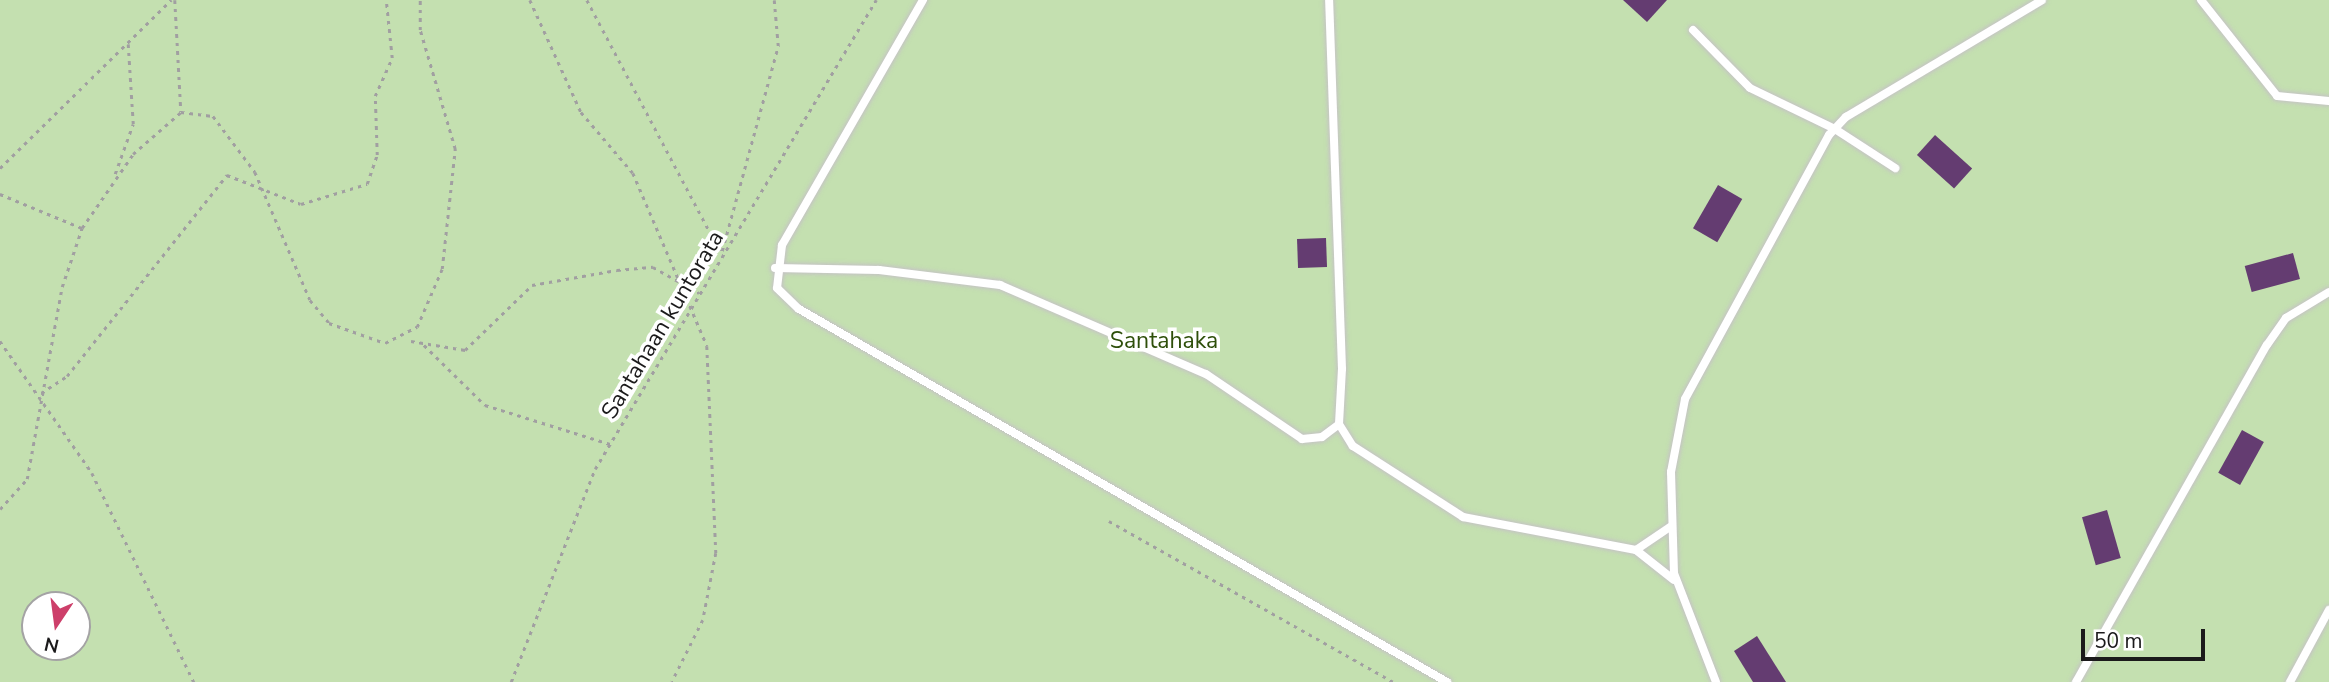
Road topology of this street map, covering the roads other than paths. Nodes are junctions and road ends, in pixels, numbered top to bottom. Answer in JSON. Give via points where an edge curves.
{"nodes":[{"id":1,"x":923,"y":0,"type":"edge"},
{"id":2,"x":1329,"y":0,"type":"edge"},
{"id":3,"x":2042,"y":0,"type":"edge"},
{"id":4,"x":2201,"y":0,"type":"edge"},
{"id":5,"x":1693,"y":30,"type":"dead end"},
{"id":6,"x":2329,"y":101,"type":"edge"},
{"id":7,"x":1835,"y":129,"type":"junction"},
{"id":8,"x":1895,"y":167,"type":"dead end"},
{"id":9,"x":775,"y":268,"type":"junction"},
{"id":10,"x":2329,"y":292,"type":"edge"},
{"id":11,"x":1339,"y":424,"type":"junction"},
{"id":12,"x":1670,"y":527,"type":"junction"},
{"id":13,"x":1636,"y":550,"type":"junction"},
{"id":14,"x":1678,"y":585,"type":"junction"},
{"id":15,"x":2329,"y":610,"type":"edge"},
{"id":16,"x":1447,"y":682,"type":"edge"},
{"id":17,"x":1716,"y":682,"type":"edge"},
{"id":18,"x":2076,"y":682,"type":"edge"},
{"id":19,"x":2290,"y":682,"type":"edge"}],
"edges":[{"from":1,"to":9,"type":"lane","via":[[782,245]]},
{"from":2,"to":11,"type":"lane","via":[[1338,148]]},
{"from":3,"to":7,"type":"lane"},
{"from":4,"to":6,"type":"lane","via":[[2277,96]]},
{"from":5,"to":7,"type":"lane","via":[[1750,88]]},
{"from":7,"to":8,"type":"lane"},
{"from":7,"to":12,"type":"lane","via":[[1685,399],[1674,433]]},
{"from":9,"to":11,"type":"lane","via":[[879,270],[1000,285],[1206,374],[1302,439],[1322,437]]},
{"from":9,"to":16,"type":"lane","via":[[777,288],[799,309]]},
{"from":10,"to":18,"type":"lane","via":[[2286,318],[2267,345]]},
{"from":11,"to":13,"type":"lane","via":[[1353,446],[1463,517]]},
{"from":12,"to":13,"type":"lane"},
{"from":12,"to":14,"type":"lane"},
{"from":13,"to":14,"type":"lane"},
{"from":14,"to":17,"type":"lane"},
{"from":15,"to":19,"type":"lane"}]}
